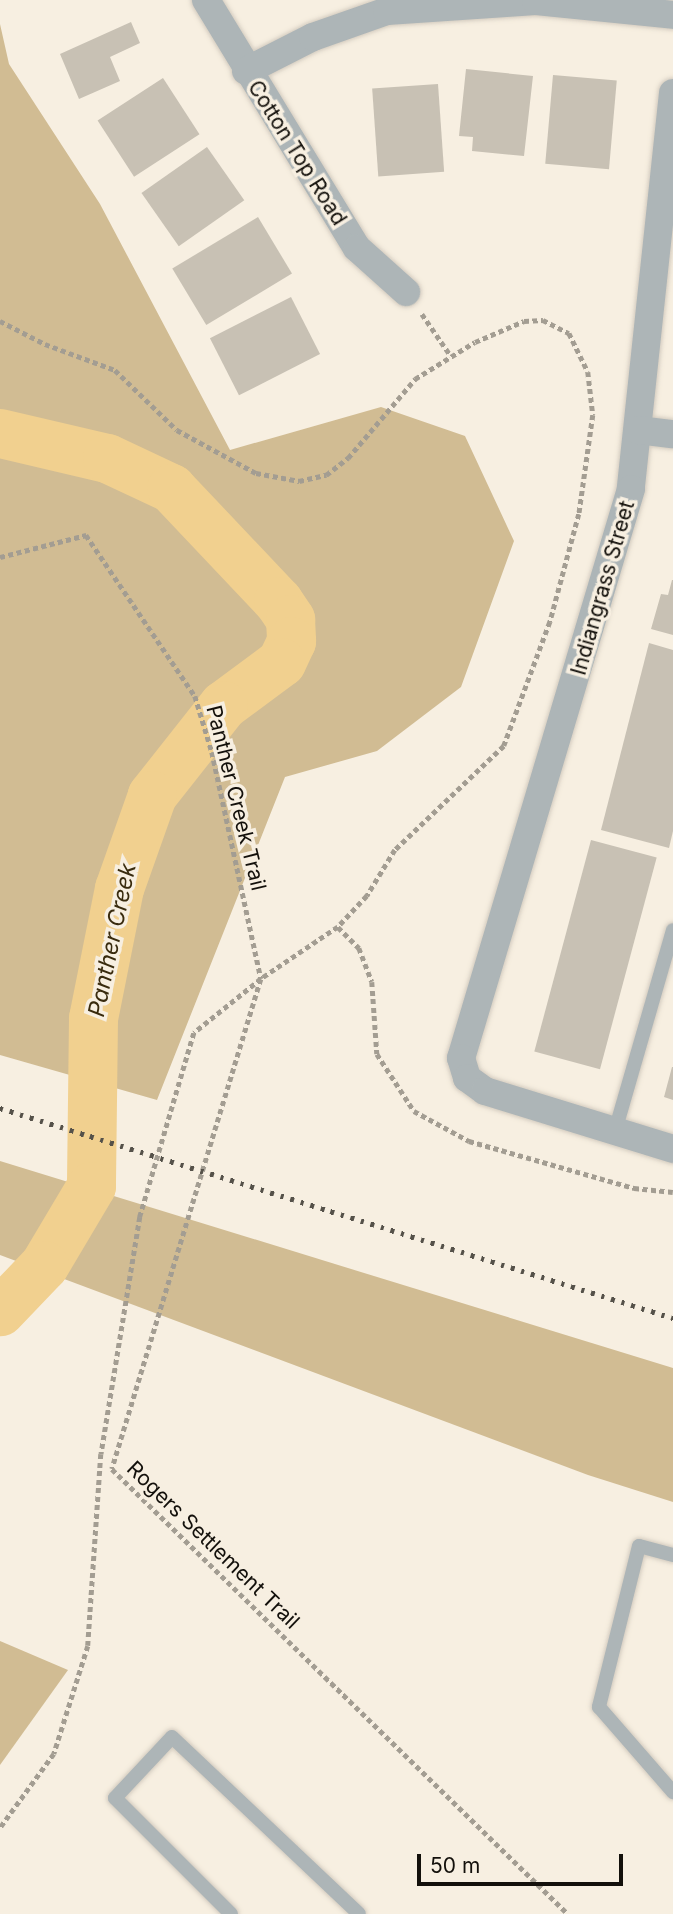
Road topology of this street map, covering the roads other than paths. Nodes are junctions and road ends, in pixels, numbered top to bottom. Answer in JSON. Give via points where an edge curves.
{"nodes":[{"id":1,"x":206,"y":0,"type":"edge"},
{"id":2,"x":673,"y":15,"type":"edge"},
{"id":3,"x":246,"y":71,"type":"junction"},
{"id":4,"x":673,"y":93,"type":"edge"},
{"id":5,"x":406,"y":292,"type":"road end"},
{"id":6,"x":638,"y":430,"type":"junction"},
{"id":7,"x":673,"y":434,"type":"edge"},
{"id":8,"x":673,"y":930,"type":"edge"},
{"id":9,"x":615,"y":1131,"type":"junction"},
{"id":10,"x":673,"y":1149,"type":"edge"},
{"id":11,"x":673,"y":1555,"type":"edge"},
{"id":12,"x":673,"y":1792,"type":"edge"},
{"id":13,"x":231,"y":1914,"type":"edge"},
{"id":14,"x":359,"y":1914,"type":"edge"}],
"edges":[{"from":1,"to":3,"type":"street","name":"Cotton Top Road"},
{"from":2,"to":3,"type":"street","via":[[536,1],[387,11],[313,37]]},
{"from":3,"to":5,"type":"street","name":"Cotton Top Road","via":[[357,248]]},
{"from":4,"to":6,"type":"street","name":"Indiangrass Street"},
{"from":6,"to":7,"type":"street"},
{"from":6,"to":9,"type":"street","name":"Indiangrass Street","via":[[618,545],[465,1037],[461,1068],[485,1091]]},
{"from":8,"to":9,"type":"lane"},
{"from":9,"to":10,"type":"street"},
{"from":11,"to":12,"type":"lane","via":[[639,1546],[599,1707]]},
{"from":13,"to":14,"type":"lane","via":[[115,1798],[172,1737]]}]}
